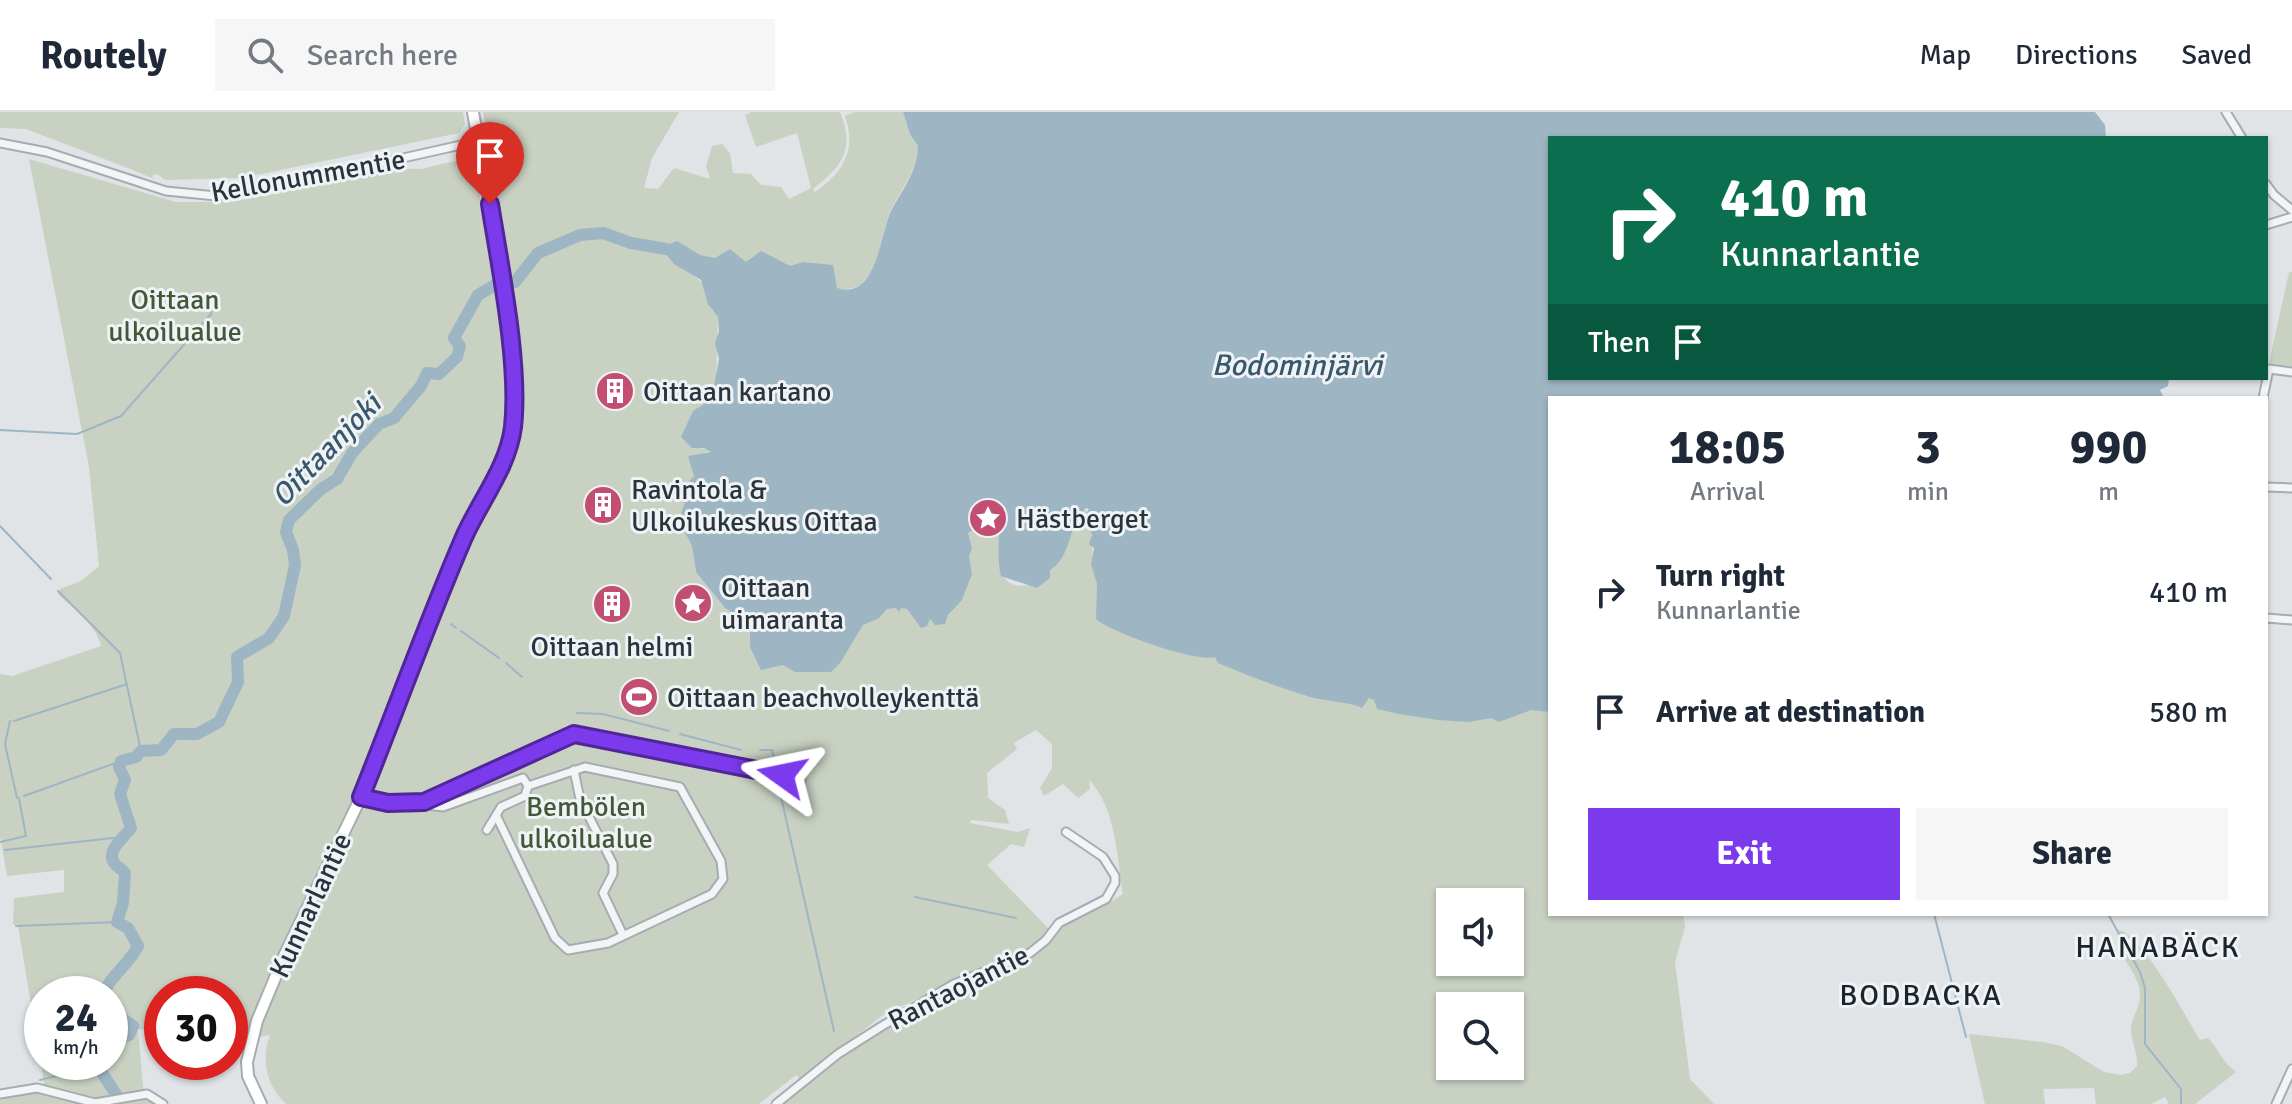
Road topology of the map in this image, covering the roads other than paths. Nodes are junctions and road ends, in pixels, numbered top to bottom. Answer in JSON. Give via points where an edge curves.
{"nodes":[{"id":1,"x":473,"y":112,"type":"edge"},
{"id":2,"x":2226,"y":112,"type":"edge"},
{"id":3,"x":2241,"y":136,"type":"edge"},
{"id":4,"x":479,"y":141,"type":"junction"},
{"id":5,"x":0,"y":143,"type":"edge"},
{"id":6,"x":2268,"y":187,"type":"edge"},
{"id":7,"x":2292,"y":210,"type":"edge"},
{"id":8,"x":2292,"y":217,"type":"edge"},
{"id":9,"x":2268,"y":224,"type":"edge"},
{"id":10,"x":2292,"y":372,"type":"edge"},
{"id":11,"x":2268,"y":374,"type":"edge"},
{"id":12,"x":2268,"y":487,"type":"edge"},
{"id":13,"x":2292,"y":488,"type":"edge"},
{"id":14,"x":2268,"y":618,"type":"edge"},
{"id":15,"x":2292,"y":620,"type":"edge"},
{"id":16,"x":574,"y":770,"type":"junction"},
{"id":17,"x":801,"y":780,"type":"dead end"},
{"id":18,"x":528,"y":786,"type":"junction"},
{"id":19,"x":361,"y":797,"type":"junction"},
{"id":20,"x":417,"y":803,"type":"junction"},
{"id":21,"x":497,"y":817,"type":"junction"},
{"id":22,"x":487,"y":830,"type":"dead end"},
{"id":23,"x":1066,"y":832,"type":"dead end"},
{"id":24,"x":623,"y":935,"type":"junction"},
{"id":25,"x":2292,"y":1069,"type":"edge"},
{"id":26,"x":0,"y":1094,"type":"edge"},
{"id":27,"x":94,"y":1103,"type":"edge"},
{"id":28,"x":163,"y":1104,"type":"edge"},
{"id":29,"x":261,"y":1104,"type":"edge"},
{"id":30,"x":776,"y":1104,"type":"edge"},
{"id":31,"x":2276,"y":1104,"type":"edge"}],
"edges":[{"from":1,"to":4,"type":"main road","name":"Kunnarlantie"},
{"from":2,"to":3,"type":"street"},
{"from":4,"to":5,"type":"street","name":"Kellonummentie","via":[[216,196],[166,191],[47,152]]},
{"from":4,"to":19,"type":"main road","name":"Kunnarlantie","via":[[511,349],[511,439],[464,537]]},
{"from":6,"to":7,"type":"street"},
{"from":8,"to":9,"type":"street"},
{"from":10,"to":11,"type":"street","via":[[2269,369]]},
{"from":12,"to":13,"type":"street"},
{"from":14,"to":15,"type":"street"},
{"from":16,"to":18,"type":"street"},
{"from":16,"to":24,"type":"street","via":[[580,799],[613,864],[603,893]]},
{"from":16,"to":24,"type":"street","via":[[593,768],[680,787],[721,861],[723,879],[712,894]]},
{"from":17,"to":20,"type":"street","via":[[574,734]]},
{"from":18,"to":20,"type":"street","via":[[518,778],[443,807]]},
{"from":18,"to":21,"type":"street","via":[[525,796],[501,807]]},
{"from":19,"to":20,"type":"street"},
{"from":19,"to":29,"type":"main road","name":"Kunnarlantie","via":[[254,1031],[248,1076]]},
{"from":21,"to":22,"type":"street"},
{"from":21,"to":24,"type":"street","via":[[561,946],[592,947]]},
{"from":23,"to":30,"type":"street","name":"Rantaojantie","via":[[1103,857],[1115,876],[1106,899],[1059,923],[1030,953],[954,984],[882,1026]]},
{"from":25,"to":31,"type":"street"},
{"from":26,"to":27,"type":"street","via":[[37,1088]]},
{"from":27,"to":28,"type":"street","via":[[147,1094]]}]}
